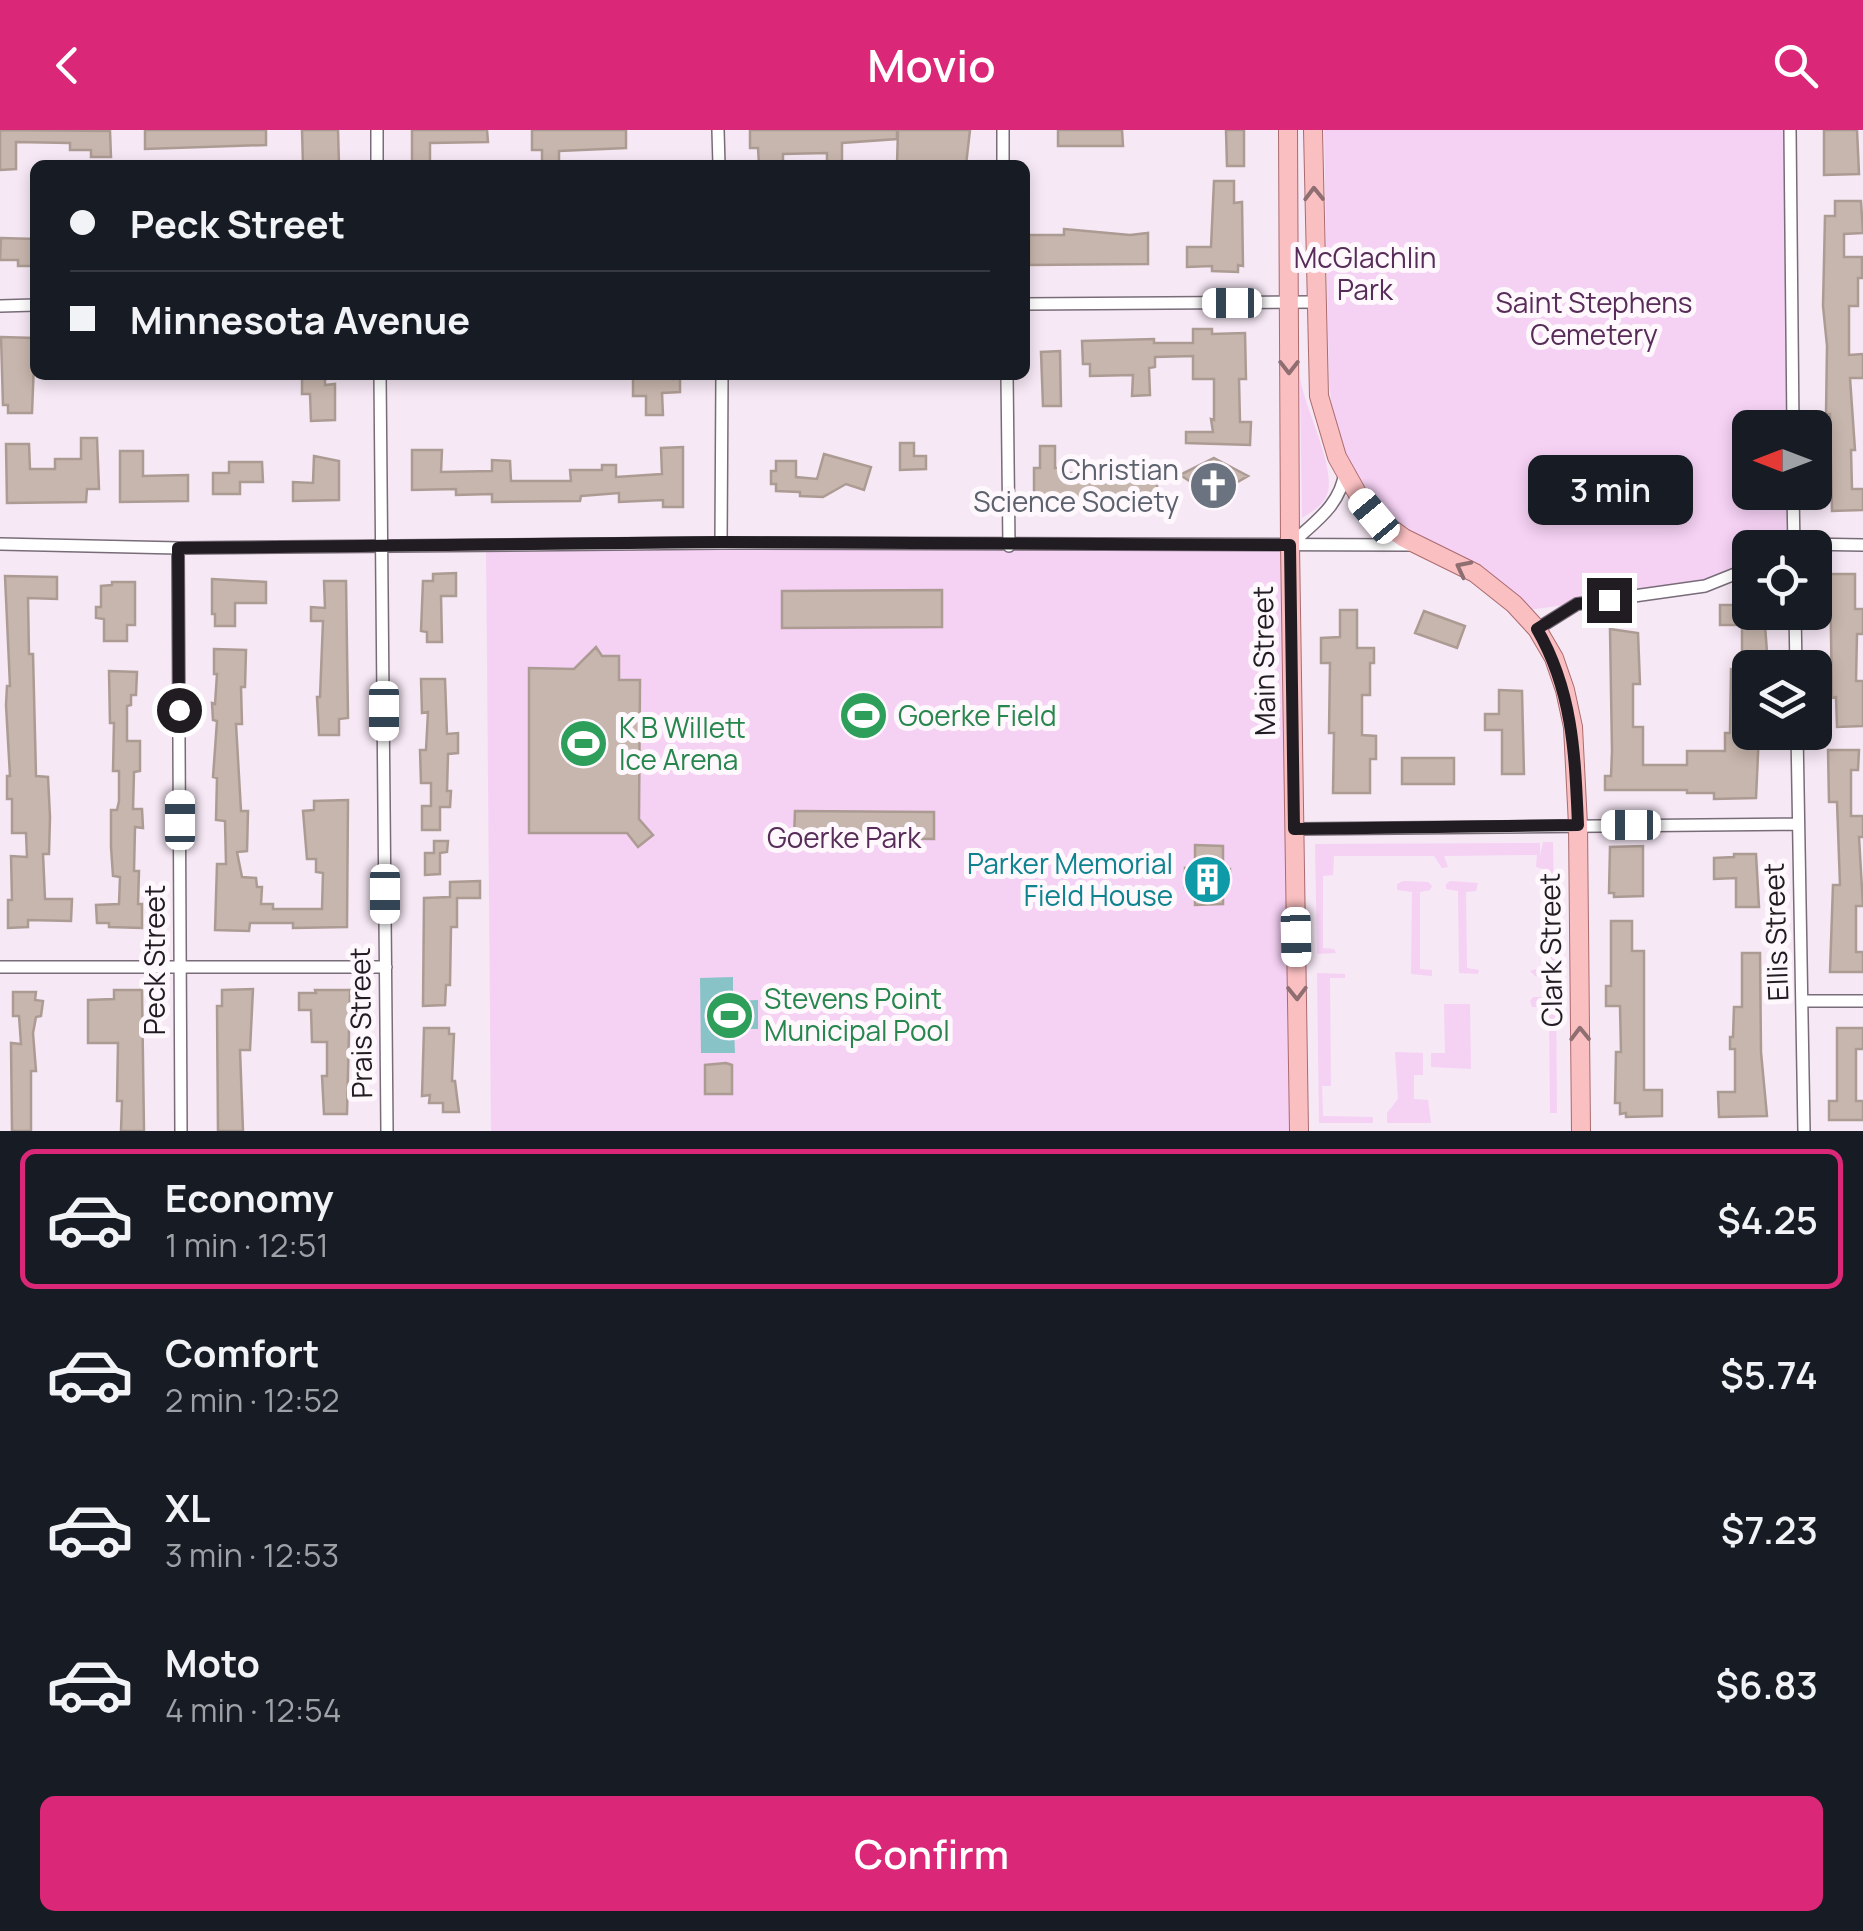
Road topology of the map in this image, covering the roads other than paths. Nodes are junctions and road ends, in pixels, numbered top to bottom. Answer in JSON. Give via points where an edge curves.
{"nodes":[{"id":1,"x":376,"y":130,"type":"edge"},
{"id":2,"x":718,"y":130,"type":"edge"},
{"id":3,"x":1003,"y":130,"type":"edge"},
{"id":4,"x":1288,"y":130,"type":"edge"},
{"id":5,"x":1314,"y":130,"type":"edge"},
{"id":6,"x":1790,"y":130,"type":"edge"},
{"id":7,"x":377,"y":160,"type":"edge"},
{"id":8,"x":719,"y":160,"type":"edge"},
{"id":9,"x":1003,"y":160,"type":"edge"},
{"id":10,"x":1289,"y":302,"type":"junction"},
{"id":11,"x":1316,"y":302,"type":"junction"},
{"id":12,"x":1030,"y":304,"type":"edge"},
{"id":13,"x":0,"y":306,"type":"edge"},
{"id":14,"x":30,"y":306,"type":"edge"},
{"id":15,"x":380,"y":380,"type":"edge"},
{"id":16,"x":722,"y":380,"type":"edge"},
{"id":17,"x":1007,"y":380,"type":"edge"},
{"id":18,"x":1793,"y":410,"type":"edge"},
{"id":19,"x":1345,"y":471,"type":"junction"},
{"id":20,"x":722,"y":542,"type":"junction"},
{"id":21,"x":0,"y":544,"type":"edge"},
{"id":22,"x":1832,"y":544,"type":"edge"},
{"id":23,"x":1863,"y":544,"type":"edge"},
{"id":24,"x":1290,"y":545,"type":"junction"},
{"id":25,"x":1418,"y":545,"type":"junction"},
{"id":26,"x":383,"y":546,"type":"junction"},
{"id":27,"x":1009,"y":546,"type":"junction"},
{"id":28,"x":178,"y":548,"type":"junction"},
{"id":29,"x":1732,"y":575,"type":"edge"},
{"id":30,"x":1537,"y":629,"type":"junction"},
{"id":31,"x":1796,"y":750,"type":"edge"},
{"id":32,"x":1798,"y":824,"type":"junction"},
{"id":33,"x":1578,"y":825,"type":"junction"},
{"id":34,"x":1294,"y":829,"type":"junction"},
{"id":35,"x":180,"y":966,"type":"junction"},
{"id":36,"x":0,"y":967,"type":"edge"},
{"id":37,"x":386,"y":967,"type":"junction"},
{"id":38,"x":1803,"y":1001,"type":"junction"},
{"id":39,"x":1863,"y":1001,"type":"edge"},
{"id":40,"x":181,"y":1131,"type":"edge"},
{"id":41,"x":387,"y":1131,"type":"edge"},
{"id":42,"x":1299,"y":1131,"type":"edge"},
{"id":43,"x":1581,"y":1131,"type":"edge"},
{"id":44,"x":1804,"y":1131,"type":"edge"}],
"edges":[{"from":1,"to":7,"type":"street"},
{"from":2,"to":8,"type":"street"},
{"from":3,"to":9,"type":"street"},
{"from":4,"to":10,"type":"main road","name":"Main Street"},
{"from":11,"to":5,"type":"main road","name":"Clark Street","one_way":true},
{"from":6,"to":18,"type":"street"},
{"from":10,"to":11,"type":"street"},
{"from":10,"to":12,"type":"street"},
{"from":10,"to":24,"type":"main road","name":"Main Street","one_way":true},
{"from":11,"to":19,"type":"main road","name":"Clark Street","via":[[1319,396]]},
{"from":13,"to":14,"type":"street"},
{"from":15,"to":26,"type":"street","name":"Prais Street"},
{"from":16,"to":20,"type":"street"},
{"from":17,"to":27,"type":"street"},
{"from":19,"to":24,"type":"street","via":[[1336,500]]},
{"from":19,"to":25,"type":"main road","name":"Clark Street","via":[[1374,516]]},
{"from":20,"to":26,"type":"street"},
{"from":20,"to":27,"type":"street"},
{"from":21,"to":28,"type":"street"},
{"from":22,"to":23,"type":"street"},
{"from":24,"to":25,"type":"street"},
{"from":24,"to":27,"type":"street"},
{"from":24,"to":34,"type":"main road","name":"Main Street"},
{"from":30,"to":25,"type":"main road","name":"Clark Street","one_way":true,"via":[[1476,574]]},
{"from":26,"to":28,"type":"street"},
{"from":26,"to":37,"type":"street","name":"Prais Street"},
{"from":28,"to":35,"type":"street","name":"Peck Street"},
{"from":29,"to":30,"type":"street","via":[[1705,586],[1577,604]]},
{"from":30,"to":33,"type":"main road","name":"Clark Street","via":[[1554,658],[1572,727]]},
{"from":31,"to":32,"type":"street","name":"Ellis Street"},
{"from":32,"to":33,"type":"street"},
{"from":32,"to":38,"type":"street","name":"Ellis Street"},
{"from":33,"to":34,"type":"street"},
{"from":43,"to":33,"type":"main road","name":"Clark Street","one_way":true},
{"from":34,"to":42,"type":"main road","name":"Main Street","one_way":true},
{"from":35,"to":36,"type":"street"},
{"from":35,"to":37,"type":"street"},
{"from":35,"to":40,"type":"street","name":"Peck Street"},
{"from":37,"to":41,"type":"street","name":"Prais Street"},
{"from":38,"to":39,"type":"street"},
{"from":38,"to":44,"type":"street","name":"Ellis Street"}]}
